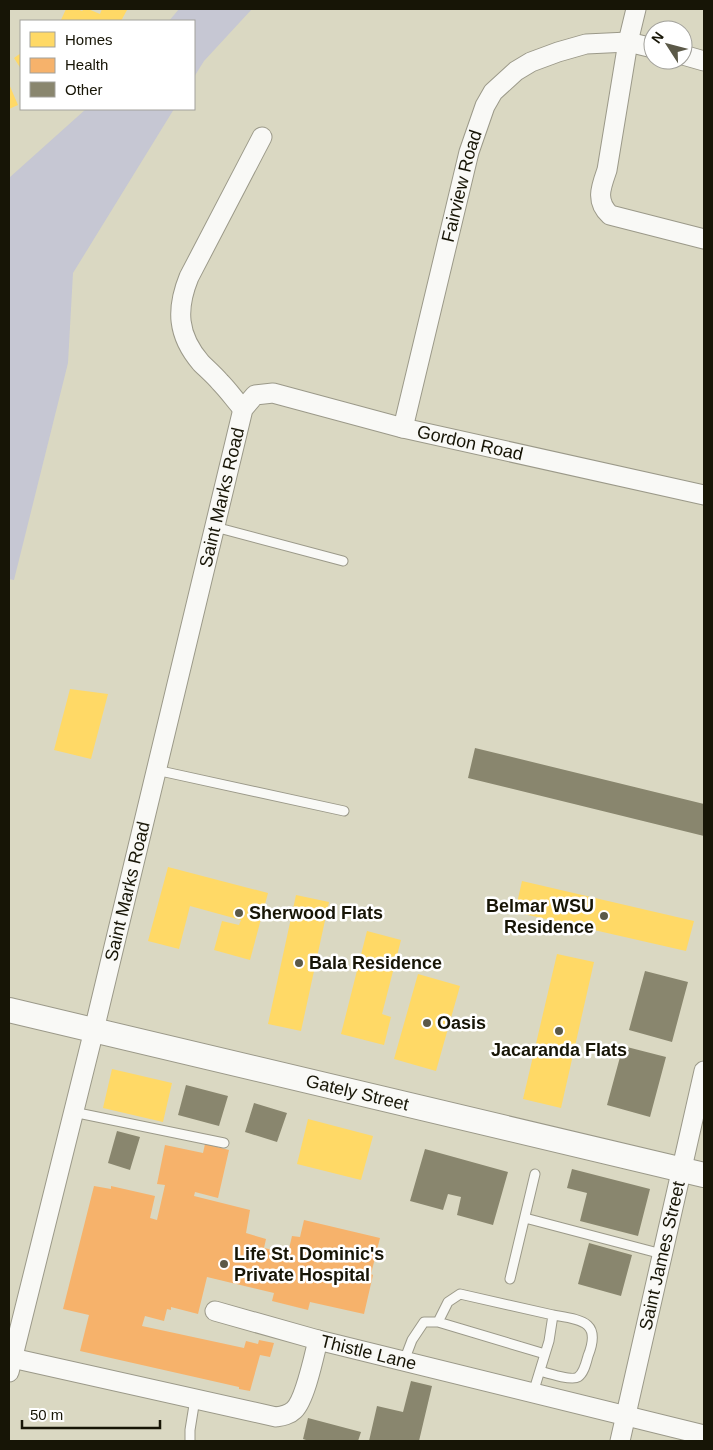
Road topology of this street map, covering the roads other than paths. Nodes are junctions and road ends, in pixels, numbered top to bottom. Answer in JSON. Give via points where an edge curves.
{"nodes":[{"id":1,"x":636,"y":9,"type":"edge"},
{"id":2,"x":628,"y":42,"type":"junction"},
{"id":3,"x":643,"y":46,"type":"edge"},
{"id":4,"x":262,"y":137,"type":"dead end"},
{"id":5,"x":704,"y":239,"type":"edge"},
{"id":6,"x":242,"y":409,"type":"junction"},
{"id":7,"x":403,"y":428,"type":"junction"},
{"id":8,"x":704,"y":495,"type":"edge"},
{"id":9,"x":214,"y":527,"type":"junction"},
{"id":10,"x":343,"y":560,"type":"dead end"},
{"id":11,"x":156,"y":770,"type":"junction"},
{"id":12,"x":344,"y":811,"type":"dead end"},
{"id":13,"x":9,"y":1010,"type":"edge"},
{"id":14,"x":94,"y":1030,"type":"junction"},
{"id":15,"x":704,"y":1071,"type":"edge"},
{"id":16,"x":72,"y":1112,"type":"junction"},
{"id":17,"x":224,"y":1144,"type":"dead end"},
{"id":18,"x":681,"y":1169,"type":"junction"},
{"id":19,"x":534,"y":1174,"type":"dead end"},
{"id":20,"x":704,"y":1175,"type":"edge"},
{"id":21,"x":525,"y":1218,"type":"junction"},
{"id":22,"x":662,"y":1254,"type":"junction"},
{"id":23,"x":510,"y":1279,"type":"dead end"},
{"id":24,"x":215,"y":1312,"type":"dead end"},
{"id":25,"x":553,"y":1315,"type":"junction"},
{"id":26,"x":438,"y":1322,"type":"junction"},
{"id":27,"x":318,"y":1340,"type":"junction"},
{"id":28,"x":545,"y":1354,"type":"junction"},
{"id":29,"x":404,"y":1361,"type":"junction"},
{"id":30,"x":10,"y":1365,"type":"edge"},
{"id":31,"x":540,"y":1371,"type":"junction"},
{"id":32,"x":533,"y":1393,"type":"junction"},
{"id":33,"x":195,"y":1399,"type":"junction"},
{"id":34,"x":626,"y":1416,"type":"junction"},
{"id":35,"x":704,"y":1435,"type":"edge"},
{"id":36,"x":190,"y":1441,"type":"edge"},
{"id":37,"x":620,"y":1441,"type":"edge"}],
"edges":[{"from":1,"to":2,"type":"street"},
{"from":2,"to":3,"type":"street","name":"Fairview Road"},
{"from":2,"to":5,"type":"street","via":[[601,189],[603,209],[610,215]]},
{"from":2,"to":7,"type":"street","name":"Fairview Road","via":[[586,44],[558,52],[516,71],[493,92],[469,152]]},
{"from":4,"to":6,"type":"street","via":[[189,276],[179,311],[187,343]]},
{"from":6,"to":7,"type":"street","name":"Gordon Road","via":[[255,395],[273,392]]},
{"from":6,"to":9,"type":"street","name":"Saint Marks Road"},
{"from":7,"to":8,"type":"street","name":"Gordon Road"},
{"from":9,"to":10,"type":"lane"},
{"from":9,"to":11,"type":"street","name":"Saint Marks Road"},
{"from":11,"to":12,"type":"lane"},
{"from":11,"to":14,"type":"street","name":"Saint Marks Road"},
{"from":13,"to":14,"type":"street","name":"Gately Street"},
{"from":14,"to":16,"type":"street","name":"Saint Marks Road"},
{"from":14,"to":18,"type":"street","name":"Gately Street"},
{"from":15,"to":18,"type":"street","name":"Saint James Street"},
{"from":16,"to":17,"type":"lane"},
{"from":16,"to":30,"type":"street","name":"Saint Marks Road"},
{"from":18,"to":20,"type":"street","name":"Gately Street"},
{"from":18,"to":22,"type":"street","name":"Saint James Street"},
{"from":19,"to":21,"type":"lane"},
{"from":21,"to":22,"type":"lane"},
{"from":21,"to":23,"type":"lane"},
{"from":22,"to":34,"type":"street","name":"Saint James Street"},
{"from":24,"to":27,"type":"street"},
{"from":25,"to":26,"type":"lane","via":[[460,1294],[448,1302]]},
{"from":25,"to":28,"type":"lane"},
{"from":25,"to":31,"type":"lane","via":[[581,1320],[591,1327],[594,1335],[578,1377]]},
{"from":26,"to":28,"type":"lane"},
{"from":26,"to":29,"type":"lane","via":[[424,1322]]},
{"from":27,"to":29,"type":"street","name":"Thistle Lane"},
{"from":27,"to":33,"type":"street","name":"Thistle Lane","via":[[302,1397],[294,1410],[286,1415],[276,1417]]},
{"from":28,"to":31,"type":"lane"},
{"from":29,"to":32,"type":"street","name":"Thistle Lane"},
{"from":30,"to":33,"type":"street","name":"Thistle Lane"},
{"from":31,"to":32,"type":"lane"},
{"from":32,"to":34,"type":"street","name":"Thistle Lane"},
{"from":33,"to":36,"type":"lane"},
{"from":34,"to":35,"type":"street","name":"Thistle Lane"},
{"from":34,"to":37,"type":"street","name":"Saint James Street"}]}
